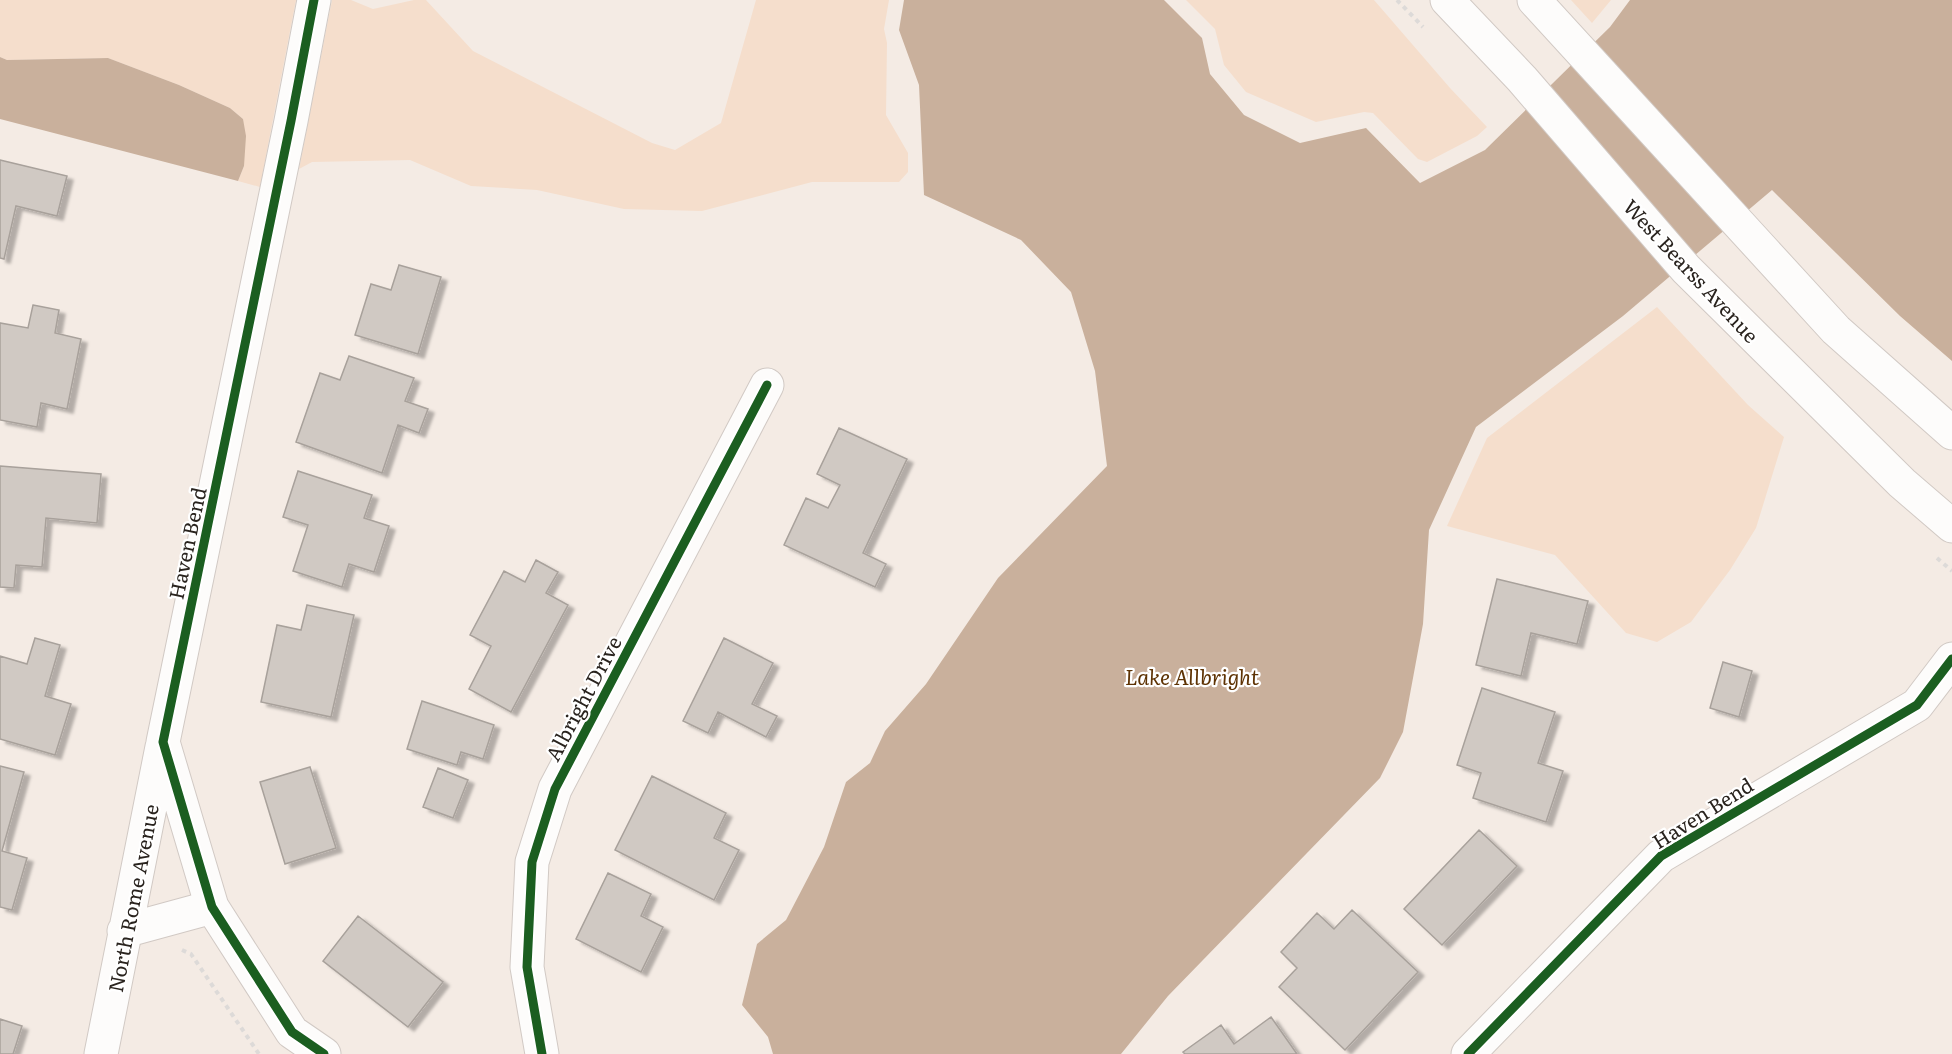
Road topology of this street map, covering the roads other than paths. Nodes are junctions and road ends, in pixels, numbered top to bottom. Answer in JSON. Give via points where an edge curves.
{"nodes":[{"id":1,"x":314,"y":0,"type":"edge"},
{"id":2,"x":1447,"y":0,"type":"edge"},
{"id":3,"x":1534,"y":0,"type":"edge"},
{"id":4,"x":767,"y":385,"type":"dead end"},
{"id":5,"x":1952,"y":433,"type":"edge"},
{"id":6,"x":1952,"y":526,"type":"edge"},
{"id":7,"x":1952,"y":659,"type":"edge"},
{"id":8,"x":164,"y":742,"type":"junction"},
{"id":9,"x":212,"y":908,"type":"junction"},
{"id":10,"x":124,"y":931,"type":"junction"},
{"id":11,"x":101,"y":1054,"type":"edge"},
{"id":12,"x":324,"y":1054,"type":"edge"},
{"id":13,"x":542,"y":1054,"type":"edge"},
{"id":14,"x":1468,"y":1054,"type":"edge"}],
"edges":[{"from":1,"to":8,"type":"street","name":"Haven Bend"},
{"from":2,"to":6,"type":"street","name":"West Bearss Avenue","via":[[1522,79],[1686,269],[1902,483]]},
{"from":3,"to":5,"type":"street","via":[[1836,330]]},
{"from":4,"to":13,"type":"street","name":"Albright Drive","via":[[555,789],[532,862],[527,967]]},
{"from":7,"to":14,"type":"street","name":"Haven Bend","via":[[1917,705],[1661,856]]},
{"from":8,"to":9,"type":"street","name":"Haven Bend"},
{"from":8,"to":10,"type":"street","name":"North Rome Avenue"},
{"from":9,"to":10,"type":"street"},
{"from":9,"to":12,"type":"street","name":"Haven Bend","via":[[292,1032]]},
{"from":10,"to":11,"type":"street","name":"North Rome Avenue"}]}
